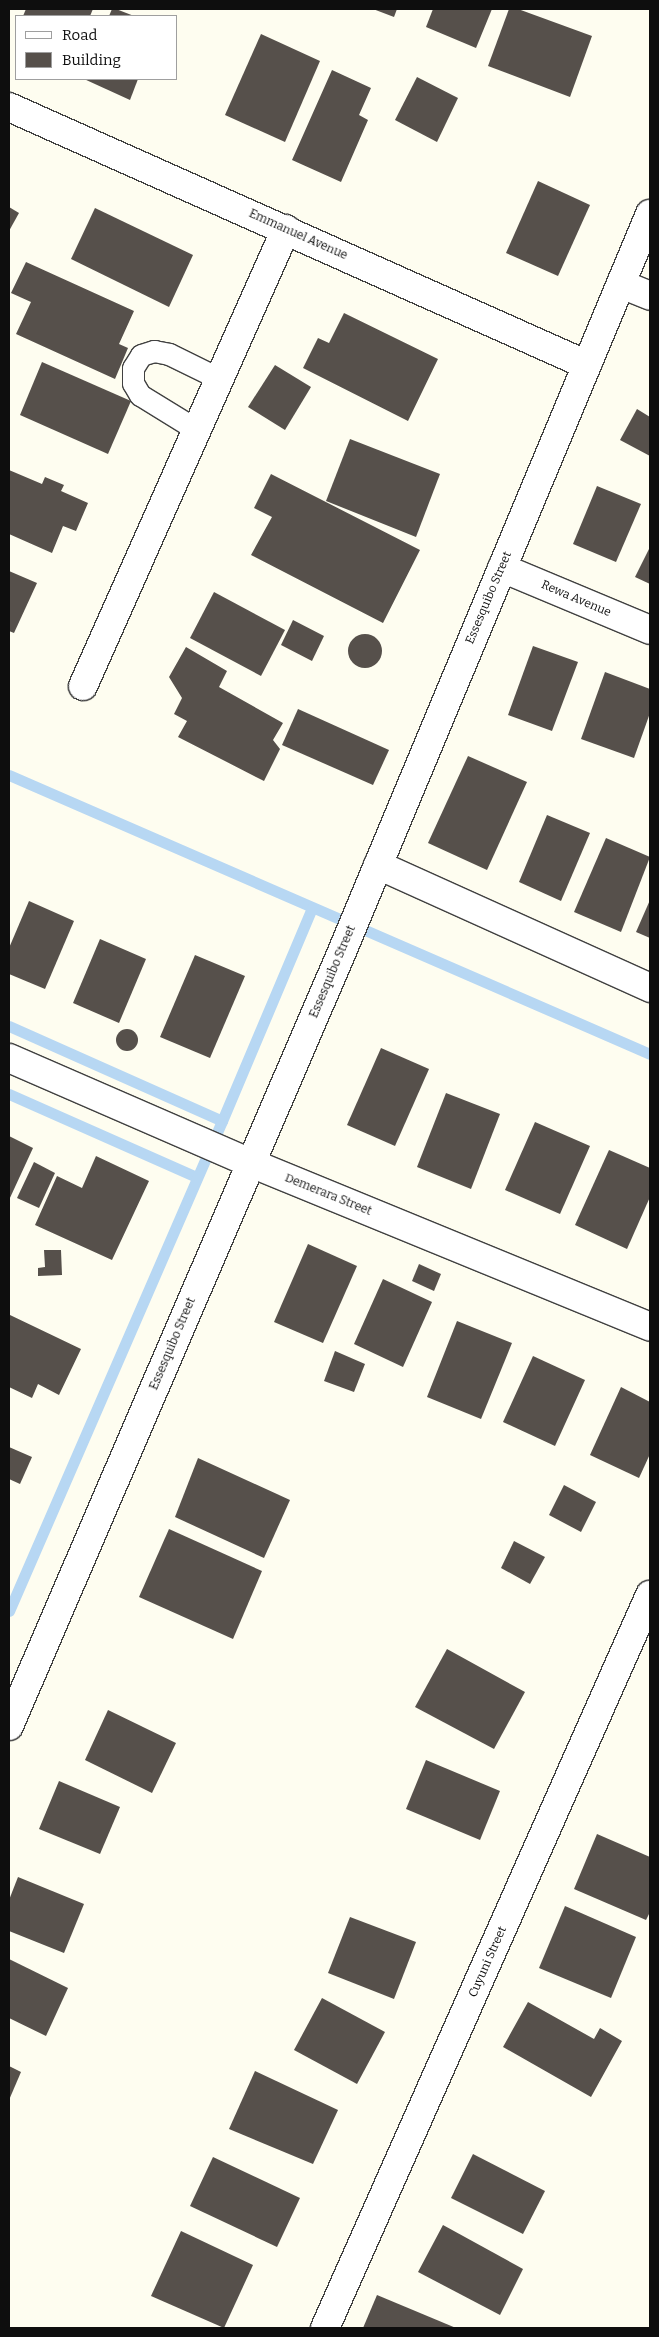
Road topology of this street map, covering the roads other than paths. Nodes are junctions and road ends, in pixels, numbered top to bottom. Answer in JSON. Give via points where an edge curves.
{"nodes":[{"id":1,"x":9,"y":107,"type":"edge"},
{"id":2,"x":650,"y":214,"type":"edge"},
{"id":3,"x":286,"y":230,"type":"junction"},
{"id":4,"x":621,"y":284,"type":"junction"},
{"id":5,"x":650,"y":296,"type":"edge"},
{"id":6,"x":587,"y":365,"type":"junction"},
{"id":7,"x":220,"y":379,"type":"junction"},
{"id":8,"x":197,"y":430,"type":"junction"},
{"id":9,"x":502,"y":568,"type":"junction"},
{"id":10,"x":650,"y":630,"type":"edge"},
{"id":11,"x":83,"y":686,"type":"dead end"},
{"id":12,"x":378,"y":865,"type":"junction"},
{"id":13,"x":650,"y":988,"type":"edge"},
{"id":14,"x":9,"y":1058,"type":"edge"},
{"id":15,"x":251,"y":1163,"type":"junction"},
{"id":16,"x":650,"y":1327,"type":"edge"},
{"id":17,"x":650,"y":1595,"type":"edge"},
{"id":18,"x":9,"y":1726,"type":"edge"},
{"id":19,"x":325,"y":2328,"type":"edge"}],
"edges":[{"from":1,"to":3,"type":"street","name":"Emmanuel Avenue"},
{"from":2,"to":4,"type":"street","name":"Essesquibo Street"},
{"from":3,"to":6,"type":"street","name":"Emmanuel Avenue"},
{"from":3,"to":7,"type":"street"},
{"from":4,"to":5,"type":"street"},
{"from":4,"to":6,"type":"street","name":"Essesquibo Street"},
{"from":6,"to":9,"type":"street","name":"Essesquibo Street"},
{"from":7,"to":8,"type":"street"},
{"from":7,"to":8,"type":"lane","via":[[169,354],[154,351],[141,355],[134,368],[133,383],[140,395]]},
{"from":8,"to":11,"type":"street"},
{"from":9,"to":10,"type":"street","name":"Rewa Avenue"},
{"from":9,"to":12,"type":"street","name":"Essesquibo Street"},
{"from":12,"to":13,"type":"street"},
{"from":12,"to":15,"type":"street","name":"Essesquibo Street"},
{"from":14,"to":15,"type":"street","name":"Demerara Street"},
{"from":15,"to":16,"type":"street","name":"Demerara Street"},
{"from":15,"to":18,"type":"street","name":"Essesquibo Street"},
{"from":17,"to":19,"type":"street","name":"Cuyuni Street"}]}
